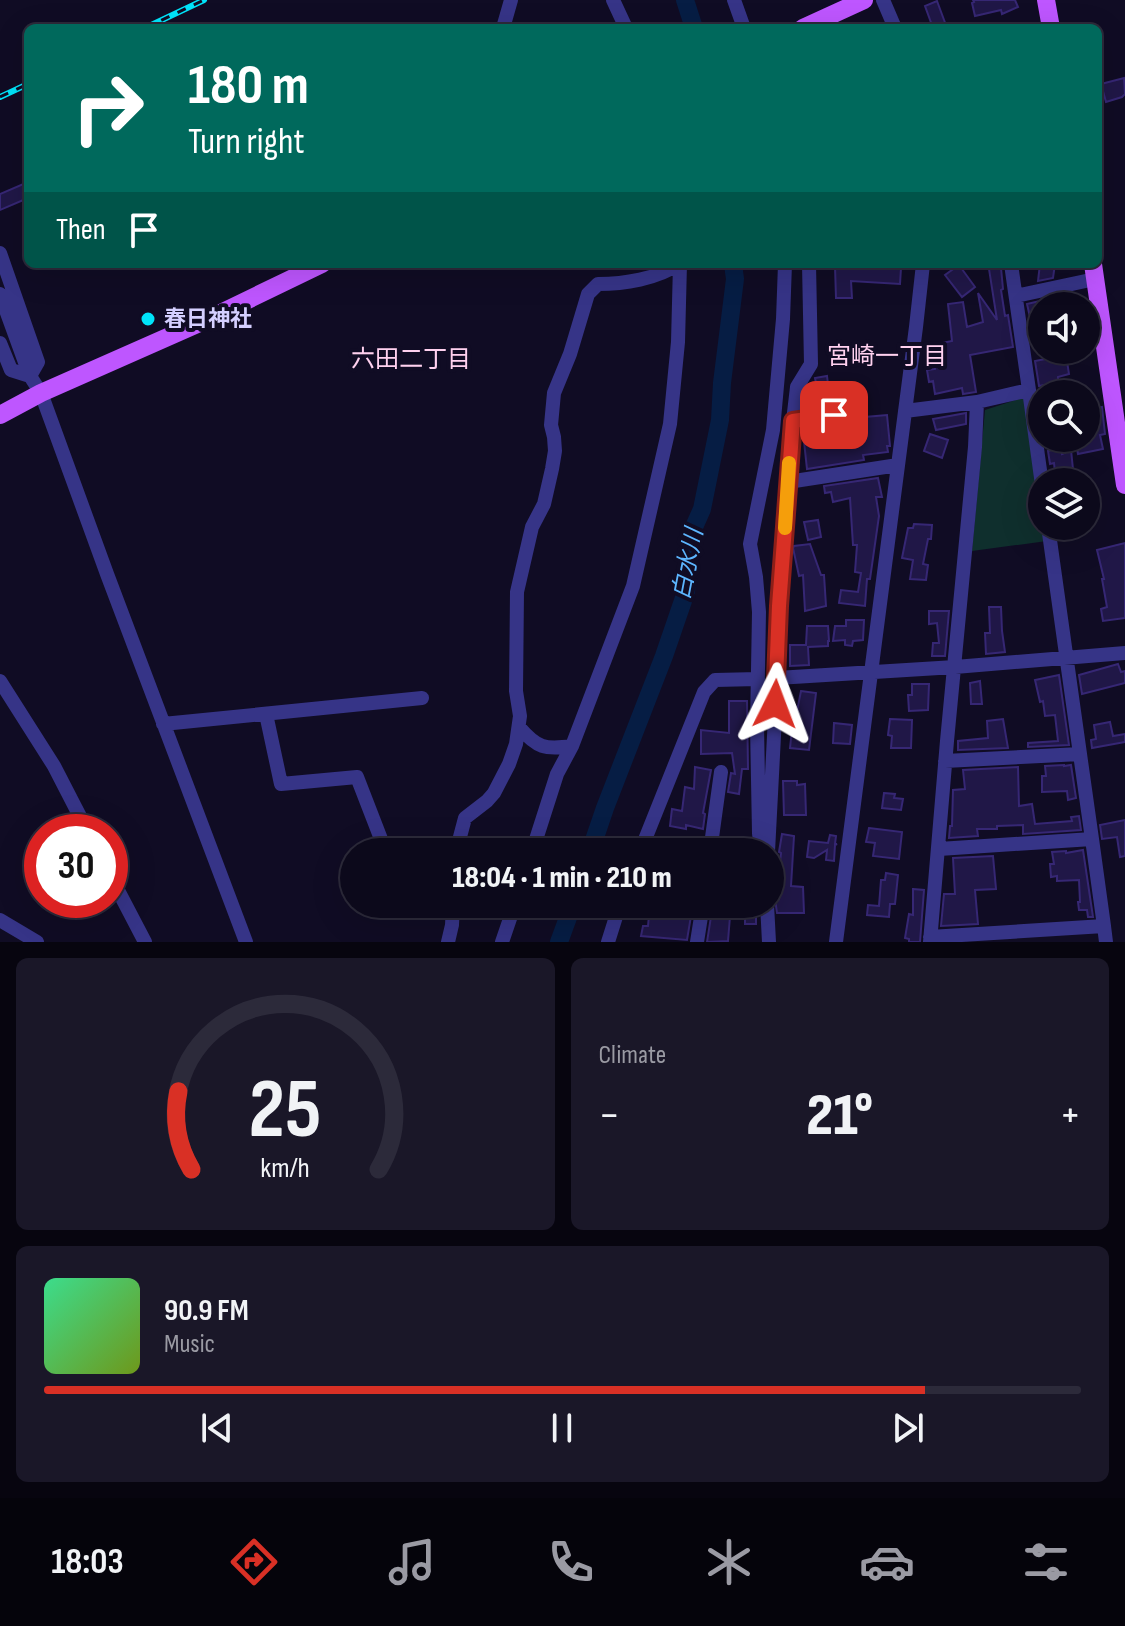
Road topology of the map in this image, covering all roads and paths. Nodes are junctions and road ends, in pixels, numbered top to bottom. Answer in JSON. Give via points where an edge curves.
{"nodes":[{"id":1,"x":511,"y":0,"type":"edge"},
{"id":2,"x":613,"y":0,"type":"edge"},
{"id":3,"x":734,"y":0,"type":"edge"},
{"id":4,"x":864,"y":0,"type":"edge"},
{"id":5,"x":883,"y":0,"type":"edge"},
{"id":6,"x":1046,"y":0,"type":"edge"},
{"id":7,"x":504,"y":24,"type":"edge"},
{"id":8,"x":624,"y":24,"type":"edge"},
{"id":9,"x":743,"y":24,"type":"edge"},
{"id":10,"x":812,"y":24,"type":"edge"},
{"id":11,"x":893,"y":24,"type":"edge"},
{"id":12,"x":1050,"y":24,"type":"edge"},
{"id":13,"x":0,"y":253,"type":"edge"},
{"id":14,"x":314,"y":268,"type":"edge"},
{"id":15,"x":674,"y":268,"type":"edge"},
{"id":16,"x":679,"y":268,"type":"edge"},
{"id":17,"x":785,"y":268,"type":"edge"},
{"id":18,"x":809,"y":268,"type":"edge"},
{"id":19,"x":923,"y":268,"type":"edge"},
{"id":20,"x":1012,"y":268,"type":"edge"},
{"id":21,"x":1094,"y":272,"type":"edge"},
{"id":22,"x":0,"y":294,"type":"edge"},
{"id":23,"x":1016,"y":296,"type":"junction"},
{"id":24,"x":0,"y":343,"type":"edge"},
{"id":25,"x":30,"y":376,"type":"junction"},
{"id":26,"x":1028,"y":383,"type":"edge"},
{"id":27,"x":1028,"y":390,"type":"edge"},
{"id":28,"x":41,"y":393,"type":"junction"},
{"id":29,"x":977,"y":402,"type":"junction"},
{"id":30,"x":905,"y":411,"type":"junction"},
{"id":31,"x":0,"y":415,"type":"edge"},
{"id":32,"x":834,"y":415,"type":"dead end"},
{"id":33,"x":793,"y":421,"type":"junction"},
{"id":34,"x":898,"y":465,"type":"junction"},
{"id":35,"x":788,"y":482,"type":"junction"},
{"id":36,"x":1125,"y":485,"type":"edge"},
{"id":37,"x":1050,"y":540,"type":"edge"},
{"id":38,"x":1125,"y":653,"type":"edge"},
{"id":39,"x":1066,"y":659,"type":"junction"},
{"id":40,"x":955,"y":667,"type":"junction"},
{"id":41,"x":871,"y":672,"type":"junction"},
{"id":42,"x":777,"y":678,"type":"junction"},
{"id":43,"x":758,"y":679,"type":"junction"},
{"id":44,"x":0,"y":681,"type":"edge"},
{"id":45,"x":422,"y":698,"type":"dead end"},
{"id":46,"x":266,"y":714,"type":"junction"},
{"id":47,"x":163,"y":724,"type":"junction"},
{"id":48,"x":519,"y":727,"type":"junction"},
{"id":49,"x":572,"y":746,"type":"junction"},
{"id":50,"x":1080,"y":754,"type":"junction"},
{"id":51,"x":945,"y":761,"type":"junction"},
{"id":52,"x":721,"y":772,"type":"dead end"},
{"id":53,"x":79,"y":814,"type":"edge"},
{"id":54,"x":381,"y":838,"type":"edge"},
{"id":55,"x":460,"y":838,"type":"edge"},
{"id":56,"x":536,"y":838,"type":"edge"},
{"id":57,"x":646,"y":838,"type":"edge"},
{"id":58,"x":712,"y":838,"type":"edge"},
{"id":59,"x":760,"y":838,"type":"edge"},
{"id":60,"x":769,"y":838,"type":"edge"},
{"id":61,"x":1092,"y":839,"type":"junction"},
{"id":62,"x":939,"y":849,"type":"junction"},
{"id":63,"x":128,"y":909,"type":"edge"},
{"id":64,"x":452,"y":918,"type":"edge"},
{"id":65,"x":510,"y":918,"type":"edge"},
{"id":66,"x":616,"y":918,"type":"edge"},
{"id":67,"x":701,"y":918,"type":"edge"},
{"id":68,"x":768,"y":918,"type":"edge"},
{"id":69,"x":0,"y":920,"type":"edge"},
{"id":70,"x":1104,"y":926,"type":"junction"},
{"id":71,"x":930,"y":940,"type":"edge"},
{"id":72,"x":28,"y":941,"type":"edge"},
{"id":73,"x":145,"y":942,"type":"edge"},
{"id":74,"x":246,"y":942,"type":"edge"},
{"id":75,"x":448,"y":942,"type":"edge"},
{"id":76,"x":502,"y":942,"type":"edge"},
{"id":77,"x":608,"y":942,"type":"edge"},
{"id":78,"x":697,"y":942,"type":"edge"},
{"id":79,"x":769,"y":942,"type":"edge"},
{"id":80,"x":836,"y":942,"type":"edge"},
{"id":81,"x":1106,"y":942,"type":"edge"}],
"edges":[{"from":1,"to":7,"type":"street"},
{"from":2,"to":8,"type":"street"},
{"from":3,"to":9,"type":"street"},
{"from":4,"to":10,"type":"main road"},
{"from":5,"to":11,"type":"street"},
{"from":6,"to":12,"type":"main road"},
{"from":13,"to":25,"type":"street","via":[[38,362]]},
{"from":14,"to":28,"type":"main road"},
{"from":15,"to":48,"type":"street","via":[[598,284],[581,312],[554,393],[552,469],[517,592]]},
{"from":16,"to":49,"type":"street","via":[[678,342],[665,450],[633,586]]},
{"from":17,"to":43,"type":"street","via":[[773,430],[750,544],[759,612]]},
{"from":18,"to":33,"type":"street","via":[[811,364],[797,387]]},
{"from":19,"to":30,"type":"street"},
{"from":20,"to":23,"type":"street"},
{"from":21,"to":23,"type":"street"},
{"from":21,"to":36,"type":"main road"},
{"from":22,"to":25,"type":"street"},
{"from":23,"to":26,"type":"street"},
{"from":24,"to":25,"type":"street","via":[[11,370]]},
{"from":25,"to":28,"type":"street"},
{"from":27,"to":29,"type":"street"},
{"from":28,"to":31,"type":"main road"},
{"from":28,"to":47,"type":"street"},
{"from":29,"to":30,"type":"street"},
{"from":29,"to":40,"type":"street"},
{"from":30,"to":34,"type":"street"},
{"from":32,"to":33,"type":"street"},
{"from":33,"to":35,"type":"street"},
{"from":34,"to":35,"type":"street"},
{"from":34,"to":41,"type":"street"},
{"from":35,"to":42,"type":"street"},
{"from":37,"to":39,"type":"street"},
{"from":38,"to":39,"type":"street"},
{"from":39,"to":40,"type":"street"},
{"from":39,"to":50,"type":"street"},
{"from":40,"to":41,"type":"street"},
{"from":40,"to":51,"type":"street"},
{"from":41,"to":42,"type":"street"},
{"from":41,"to":80,"type":"street"},
{"from":42,"to":60,"type":"street"},
{"from":43,"to":57,"type":"street","via":[[715,680],[704,692]]},
{"from":43,"to":59,"type":"street"},
{"from":44,"to":53,"type":"street"},
{"from":45,"to":46,"type":"street"},
{"from":46,"to":47,"type":"street"},
{"from":46,"to":54,"type":"street","via":[[281,784],[357,777]]},
{"from":47,"to":74,"type":"street"},
{"from":48,"to":49,"type":"street","via":[[543,748]]},
{"from":48,"to":55,"type":"street","via":[[494,793],[465,818]]},
{"from":49,"to":56,"type":"street"},
{"from":50,"to":51,"type":"street"},
{"from":50,"to":61,"type":"street"},
{"from":51,"to":62,"type":"street"},
{"from":52,"to":58,"type":"street"},
{"from":61,"to":62,"type":"street"},
{"from":61,"to":70,"type":"street"},
{"from":62,"to":71,"type":"street"},
{"from":63,"to":73,"type":"street"},
{"from":64,"to":75,"type":"street"},
{"from":65,"to":76,"type":"street"},
{"from":66,"to":77,"type":"street"},
{"from":67,"to":78,"type":"street"},
{"from":68,"to":79,"type":"street"},
{"from":69,"to":72,"type":"street"},
{"from":70,"to":71,"type":"street"},
{"from":70,"to":81,"type":"street"}]}
